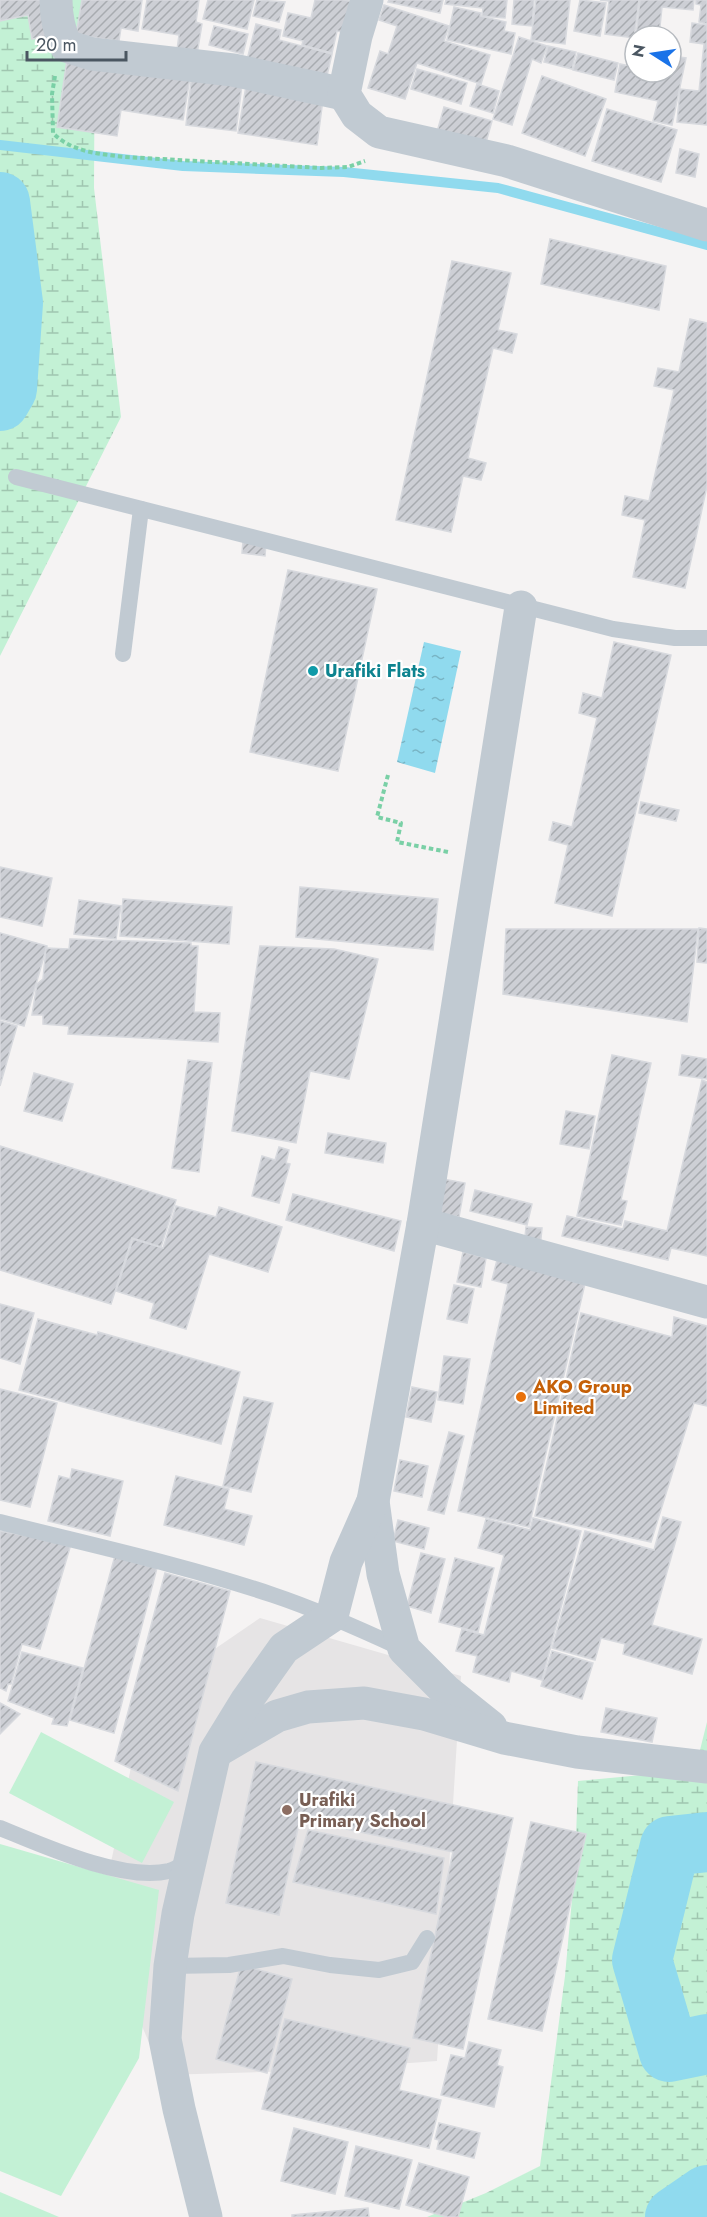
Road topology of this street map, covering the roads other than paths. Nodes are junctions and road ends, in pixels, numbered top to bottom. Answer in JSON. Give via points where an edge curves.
{"nodes":[{"id":1,"x":56,"y":0,"type":"edge"},
{"id":2,"x":367,"y":0,"type":"edge"},
{"id":3,"x":344,"y":94,"type":"junction"},
{"id":4,"x":707,"y":225,"type":"edge"},
{"id":5,"x":16,"y":477,"type":"dead end"},
{"id":6,"x":141,"y":509,"type":"junction"},
{"id":7,"x":522,"y":606,"type":"junction"},
{"id":8,"x":707,"y":638,"type":"edge"},
{"id":9,"x":123,"y":654,"type":"dead end"},
{"id":10,"x":423,"y":1224,"type":"junction"},
{"id":11,"x":707,"y":1302,"type":"edge"},
{"id":12,"x":373,"y":1501,"type":"junction"},
{"id":13,"x":0,"y":1522,"type":"edge"},
{"id":14,"x":332,"y":1616,"type":"junction"},
{"id":15,"x":404,"y":1649,"type":"junction"},
{"id":16,"x":504,"y":1738,"type":"junction"},
{"id":17,"x":216,"y":1752,"type":"junction"},
{"id":18,"x":707,"y":1767,"type":"edge"},
{"id":19,"x":0,"y":1828,"type":"edge"},
{"id":20,"x":190,"y":1861,"type":"junction"},
{"id":21,"x":427,"y":1938,"type":"dead end"},
{"id":22,"x":170,"y":1966,"type":"junction"},
{"id":23,"x":206,"y":2217,"type":"edge"}],
"edges":[{"from":1,"to":3,"type":"street","via":[[58,24],[66,46],[92,54],[233,70]]},
{"from":2,"to":3,"type":"street"},
{"from":3,"to":4,"type":"street","via":[[357,115],[379,132],[507,161]]},
{"from":5,"to":6,"type":"lane"},
{"from":6,"to":7,"type":"lane"},
{"from":6,"to":9,"type":"lane"},
{"from":7,"to":8,"type":"lane","via":[[613,629],[675,638]]},
{"from":7,"to":10,"type":"street"},
{"from":10,"to":11,"type":"street"},
{"from":10,"to":12,"type":"street"},
{"from":12,"to":14,"type":"street","via":[[346,1562]]},
{"from":12,"to":15,"type":"street","via":[[383,1574]]},
{"from":13,"to":14,"type":"lane","via":[[188,1569]]},
{"from":14,"to":15,"type":"lane"},
{"from":14,"to":17,"type":"street","via":[[284,1648]]},
{"from":15,"to":16,"type":"street","via":[[446,1691]]},
{"from":16,"to":17,"type":"street","via":[[424,1714],[364,1703],[308,1707],[277,1716]]},
{"from":16,"to":18,"type":"street","via":[[577,1752]]},
{"from":17,"to":20,"type":"street"},
{"from":19,"to":20,"type":"lane","via":[[106,1867],[146,1873],[170,1871]]},
{"from":20,"to":22,"type":"street"},
{"from":21,"to":22,"type":"lane","via":[[412,1962],[379,1970],[283,1956],[229,1965]]},
{"from":22,"to":23,"type":"street","via":[[165,2038]]}]}
